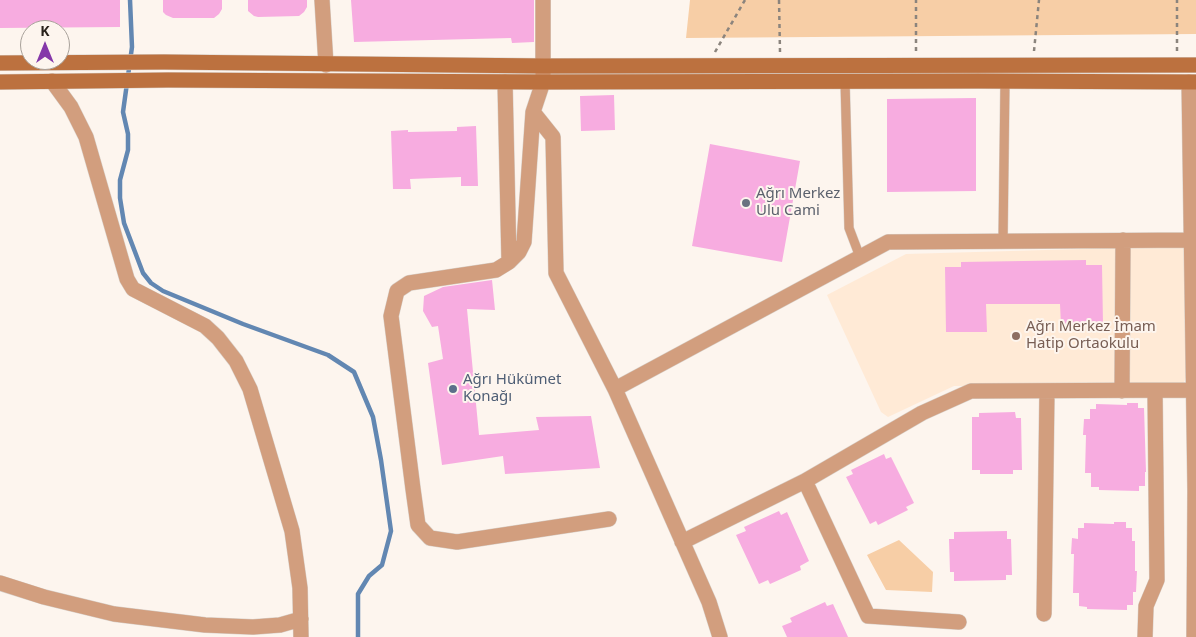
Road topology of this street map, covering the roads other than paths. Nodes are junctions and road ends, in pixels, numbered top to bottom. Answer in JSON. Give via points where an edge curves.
{"nodes":[{"id":1,"x":322,"y":0,"type":"edge"},
{"id":2,"x":543,"y":0,"type":"edge"},
{"id":3,"x":0,"y":63,"type":"edge"},
{"id":4,"x":1196,"y":64,"type":"edge"},
{"id":5,"x":326,"y":65,"type":"junction"},
{"id":6,"x":544,"y":66,"type":"junction"},
{"id":7,"x":52,"y":81,"type":"junction"},
{"id":8,"x":845,"y":81,"type":"junction"},
{"id":9,"x":1005,"y":81,"type":"junction"},
{"id":10,"x":0,"y":82,"type":"edge"},
{"id":11,"x":504,"y":82,"type":"junction"},
{"id":12,"x":543,"y":82,"type":"junction"},
{"id":13,"x":1192,"y":82,"type":"edge"},
{"id":14,"x":534,"y":112,"type":"junction"},
{"id":15,"x":1123,"y":240,"type":"junction"},
{"id":16,"x":1193,"y":240,"type":"edge"},
{"id":17,"x":1003,"y":241,"type":"junction"},
{"id":18,"x":860,"y":257,"type":"junction"},
{"id":19,"x":509,"y":262,"type":"junction"},
{"id":20,"x":1194,"y":360,"type":"edge"},
{"id":21,"x":615,"y":389,"type":"junction"},
{"id":22,"x":1192,"y":390,"type":"junction"},
{"id":23,"x":1047,"y":391,"type":"junction"},
{"id":24,"x":1122,"y":391,"type":"junction"},
{"id":25,"x":1156,"y":391,"type":"junction"},
{"id":26,"x":805,"y":481,"type":"junction"},
{"id":27,"x":609,"y":519,"type":"dead end"},
{"id":28,"x":682,"y":542,"type":"junction"},
{"id":29,"x":0,"y":583,"type":"edge"},
{"id":30,"x":1044,"y":614,"type":"dead end"},
{"id":31,"x":301,"y":619,"type":"junction"},
{"id":32,"x":959,"y":622,"type":"dead end"},
{"id":33,"x":1195,"y":628,"type":"edge"},
{"id":34,"x":301,"y":637,"type":"edge"},
{"id":35,"x":720,"y":637,"type":"edge"},
{"id":36,"x":1145,"y":637,"type":"edge"}],
"edges":[{"from":1,"to":5,"type":"street"},
{"from":2,"to":6,"type":"street"},
{"from":3,"to":5,"type":"main road"},
{"from":4,"to":6,"type":"main road"},
{"from":5,"to":6,"type":"main road"},
{"from":6,"to":12,"type":"street"},
{"from":7,"to":10,"type":"main road"},
{"from":7,"to":11,"type":"main road"},
{"from":7,"to":31,"type":"street","via":[[71,107],[86,137],[127,279],[133,289],[204,326],[236,361],[250,389],[292,531]]},
{"from":8,"to":9,"type":"main road"},
{"from":8,"to":12,"type":"main road"},
{"from":8,"to":18,"type":"lane","via":[[849,228]]},
{"from":9,"to":13,"type":"main road"},
{"from":9,"to":17,"type":"lane"},
{"from":11,"to":12,"type":"main road"},
{"from":11,"to":19,"type":"street"},
{"from":12,"to":14,"type":"street"},
{"from":13,"to":16,"type":"street"},
{"from":14,"to":19,"type":"street","via":[[524,242]]},
{"from":14,"to":21,"type":"street","via":[[553,137],[556,273]]},
{"from":15,"to":16,"type":"street"},
{"from":15,"to":17,"type":"street"},
{"from":15,"to":24,"type":"street"},
{"from":16,"to":20,"type":"street"},
{"from":17,"to":18,"type":"street","via":[[888,242]]},
{"from":18,"to":21,"type":"street"},
{"from":19,"to":27,"type":"street","via":[[496,270],[409,283],[397,291],[391,316],[418,525],[430,538],[457,542]]},
{"from":20,"to":22,"type":"street"},
{"from":21,"to":28,"type":"street"},
{"from":22,"to":25,"type":"street"},
{"from":22,"to":33,"type":"street"},
{"from":23,"to":24,"type":"street"},
{"from":23,"to":26,"type":"street","via":[[971,391],[922,413]]},
{"from":23,"to":30,"type":"street"},
{"from":24,"to":25,"type":"street"},
{"from":25,"to":36,"type":"street","via":[[1157,580],[1146,606]]},
{"from":26,"to":28,"type":"street"},
{"from":26,"to":32,"type":"street","via":[[868,616]]},
{"from":28,"to":35,"type":"street","via":[[709,602]]},
{"from":29,"to":31,"type":"street","via":[[123,615],[205,625],[280,626]]},
{"from":31,"to":34,"type":"street"}]}
